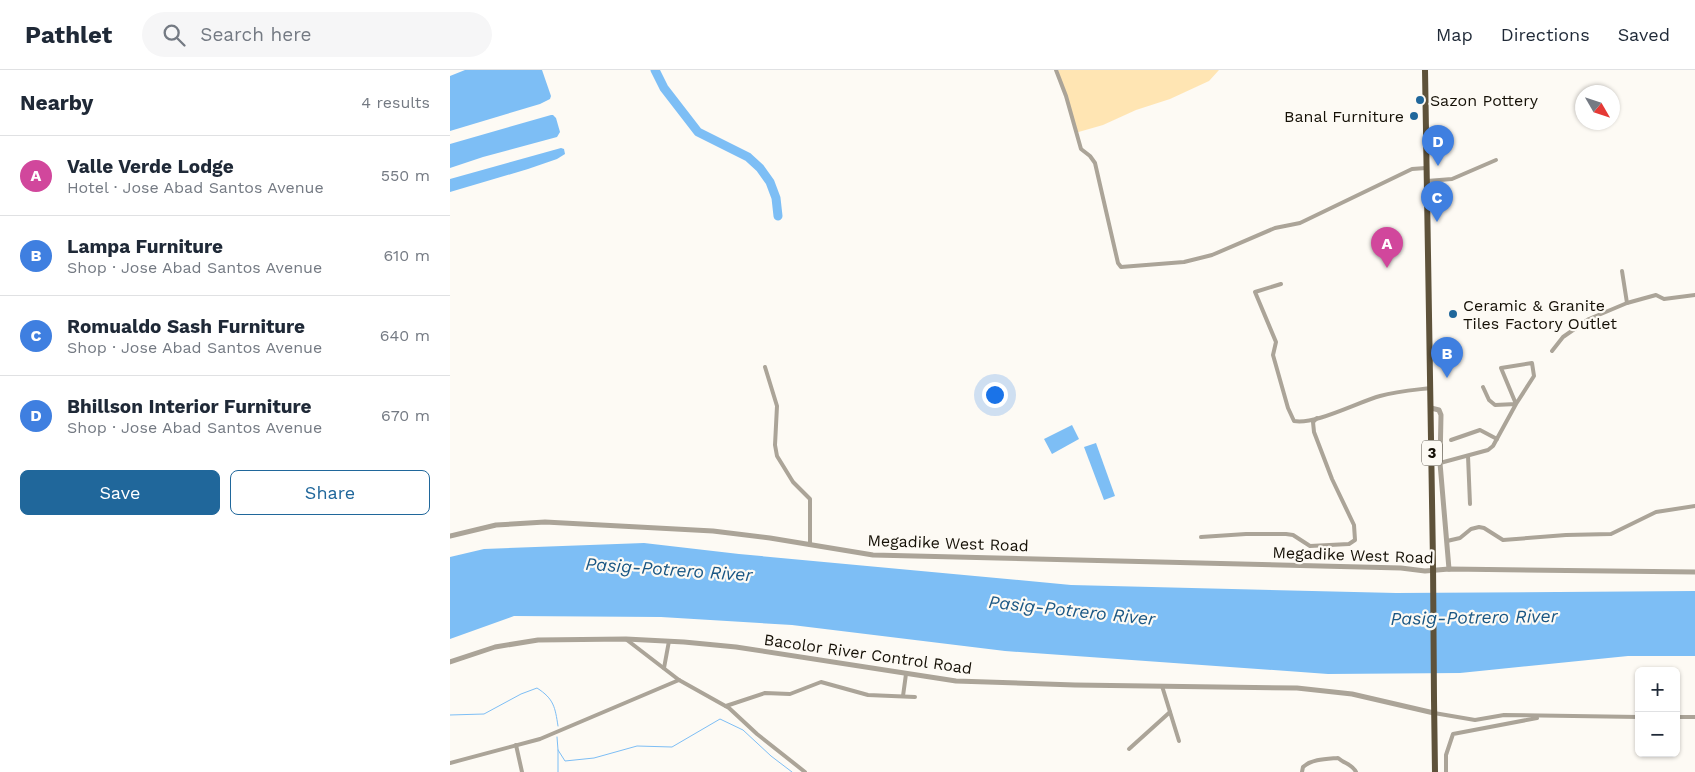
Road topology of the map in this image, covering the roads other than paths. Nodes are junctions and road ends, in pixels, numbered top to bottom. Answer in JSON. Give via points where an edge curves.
{"nodes":[{"id":1,"x":1056,"y":70,"type":"edge"},
{"id":2,"x":1425,"y":70,"type":"edge"},
{"id":3,"x":1496,"y":160,"type":"dead end"},
{"id":4,"x":1426,"y":168,"type":"junction"},
{"id":5,"x":1426,"y":181,"type":"junction"},
{"id":6,"x":1622,"y":271,"type":"dead end"},
{"id":7,"x":1281,"y":284,"type":"dead end"},
{"id":8,"x":1695,"y":295,"type":"edge"},
{"id":9,"x":1628,"y":303,"type":"junction"},
{"id":10,"x":1552,"y":350,"type":"dead end"},
{"id":11,"x":766,"y":367,"type":"dead end"},
{"id":12,"x":1483,"y":387,"type":"dead end"},
{"id":13,"x":1431,"y":388,"type":"junction"},
{"id":14,"x":1516,"y":404,"type":"junction"},
{"id":15,"x":1431,"y":408,"type":"junction"},
{"id":16,"x":1316,"y":418,"type":"junction"},
{"id":17,"x":1497,"y":438,"type":"junction"},
{"id":18,"x":1451,"y":440,"type":"dead end"},
{"id":19,"x":1468,"y":456,"type":"junction"},
{"id":20,"x":1440,"y":463,"type":"junction"},
{"id":21,"x":1470,"y":504,"type":"dead end"},
{"id":22,"x":1695,"y":506,"type":"edge"},
{"id":23,"x":450,"y":536,"type":"edge"},
{"id":24,"x":1201,"y":537,"type":"dead end"},
{"id":25,"x":1446,"y":541,"type":"junction"},
{"id":26,"x":810,"y":545,"type":"junction"},
{"id":27,"x":1449,"y":569,"type":"junction"},
{"id":28,"x":1695,"y":572,"type":"edge"},
{"id":29,"x":626,"y":639,"type":"junction"},
{"id":30,"x":669,"y":641,"type":"junction"},
{"id":31,"x":450,"y":662,"type":"edge"},
{"id":32,"x":664,"y":668,"type":"junction"},
{"id":33,"x":906,"y":674,"type":"junction"},
{"id":34,"x":678,"y":680,"type":"junction"},
{"id":35,"x":1162,"y":686,"type":"junction"},
{"id":36,"x":903,"y":696,"type":"junction"},
{"id":37,"x":915,"y":697,"type":"dead end"},
{"id":38,"x":723,"y":706,"type":"junction"},
{"id":39,"x":1170,"y":712,"type":"junction"},
{"id":40,"x":1434,"y":713,"type":"junction"},
{"id":41,"x":1544,"y":716,"type":"junction"},
{"id":42,"x":1635,"y":717,"type":"edge"},
{"id":43,"x":1680,"y":717,"type":"edge"},
{"id":44,"x":1695,"y":717,"type":"edge"},
{"id":45,"x":1179,"y":741,"type":"dead end"},
{"id":46,"x":516,"y":745,"type":"junction"},
{"id":47,"x":1130,"y":749,"type":"dead end"},
{"id":48,"x":450,"y":764,"type":"edge"},
{"id":49,"x":522,"y":772,"type":"edge"},
{"id":50,"x":805,"y":772,"type":"edge"},
{"id":51,"x":1302,"y":772,"type":"edge"},
{"id":52,"x":1356,"y":772,"type":"edge"},
{"id":53,"x":1435,"y":772,"type":"edge"},
{"id":54,"x":1446,"y":772,"type":"edge"}],
"edges":[{"from":1,"to":4,"type":"street","via":[[1081,150],[1095,163],[1121,267],[1184,262],[1212,255],[1275,228],[1300,223],[1412,169]]},
{"from":2,"to":4,"type":"highway","number":"3"},
{"from":3,"to":5,"type":"street","via":[[1452,179]]},
{"from":4,"to":5,"type":"highway","number":"3"},
{"from":5,"to":13,"type":"highway","number":"3"},
{"from":6,"to":9,"type":"street"},
{"from":7,"to":16,"type":"street","via":[[1255,292],[1276,342],[1273,355],[1294,421]]},
{"from":8,"to":9,"type":"street","via":[[1664,299],[1656,295]]},
{"from":9,"to":10,"type":"street","via":[[1589,319],[1563,337]]},
{"from":11,"to":26,"type":"street","via":[[777,406],[777,456],[793,482],[810,499]]},
{"from":12,"to":14,"type":"street","via":[[1492,404]]},
{"from":13,"to":15,"type":"highway","number":"3"},
{"from":13,"to":16,"type":"street","via":[[1380,396]]},
{"from":14,"to":14,"type":"street","via":[[1501,368],[1532,363],[1534,376]]},
{"from":14,"to":17,"type":"street"},
{"from":15,"to":20,"type":"street","name":"Megadike West Road","via":[[1439,410],[1441,415]]},
{"from":15,"to":40,"type":"highway","number":"3","bridge":true},
{"from":16,"to":24,"type":"street","via":[[1314,432],[1354,525],[1355,540],[1348,544],[1310,546],[1294,535],[1286,534]]},
{"from":17,"to":18,"type":"street","via":[[1480,430]]},
{"from":17,"to":19,"type":"street","via":[[1488,450]]},
{"from":19,"to":20,"type":"street"},
{"from":19,"to":21,"type":"street"},
{"from":20,"to":25,"type":"street","name":"Megadike West Road"},
{"from":22,"to":25,"type":"street","via":[[1656,512],[1611,534],[1502,540],[1479,527],[1460,538]]},
{"from":23,"to":26,"type":"street","name":"Megadike West Road","via":[[496,525],[545,522],[714,531]]},
{"from":25,"to":27,"type":"street","name":"Megadike West Road"},
{"from":26,"to":27,"type":"street","name":"Megadike West Road","via":[[873,555],[1391,567],[1425,571]]},
{"from":27,"to":28,"type":"street","name":"Megadike West Road"},
{"from":29,"to":30,"type":"street","name":"Bacolor River Control Road"},
{"from":29,"to":31,"type":"street","name":"Bacolor River Control Road","via":[[517,642]]},
{"from":29,"to":32,"type":"street"},
{"from":30,"to":32,"type":"street"},
{"from":30,"to":33,"type":"street","name":"Bacolor River Control Road","via":[[718,645]]},
{"from":32,"to":34,"type":"street"},
{"from":33,"to":35,"type":"street","name":"Bacolor River Control Road","via":[[979,683]]},
{"from":33,"to":36,"type":"street"},
{"from":34,"to":38,"type":"street"},
{"from":34,"to":46,"type":"street","via":[[540,739]]},
{"from":35,"to":39,"type":"street"},
{"from":35,"to":40,"type":"street","name":"Bacolor River Control Road","via":[[1328,690]]},
{"from":36,"to":37,"type":"street"},
{"from":36,"to":38,"type":"street","via":[[868,695],[821,682],[790,694],[765,693]]},
{"from":38,"to":50,"type":"street"},
{"from":39,"to":45,"type":"street"},
{"from":39,"to":47,"type":"street"},
{"from":40,"to":41,"type":"street","via":[[1476,720],[1504,715]]},
{"from":40,"to":53,"type":"highway","number":"3"},
{"from":41,"to":42,"type":"street"},
{"from":41,"to":54,"type":"street","via":[[1453,734],[1446,756]]},
{"from":43,"to":44,"type":"street"},
{"from":46,"to":48,"type":"street"},
{"from":46,"to":49,"type":"street"},
{"from":51,"to":52,"type":"street","via":[[1307,764],[1338,758]]}]}
